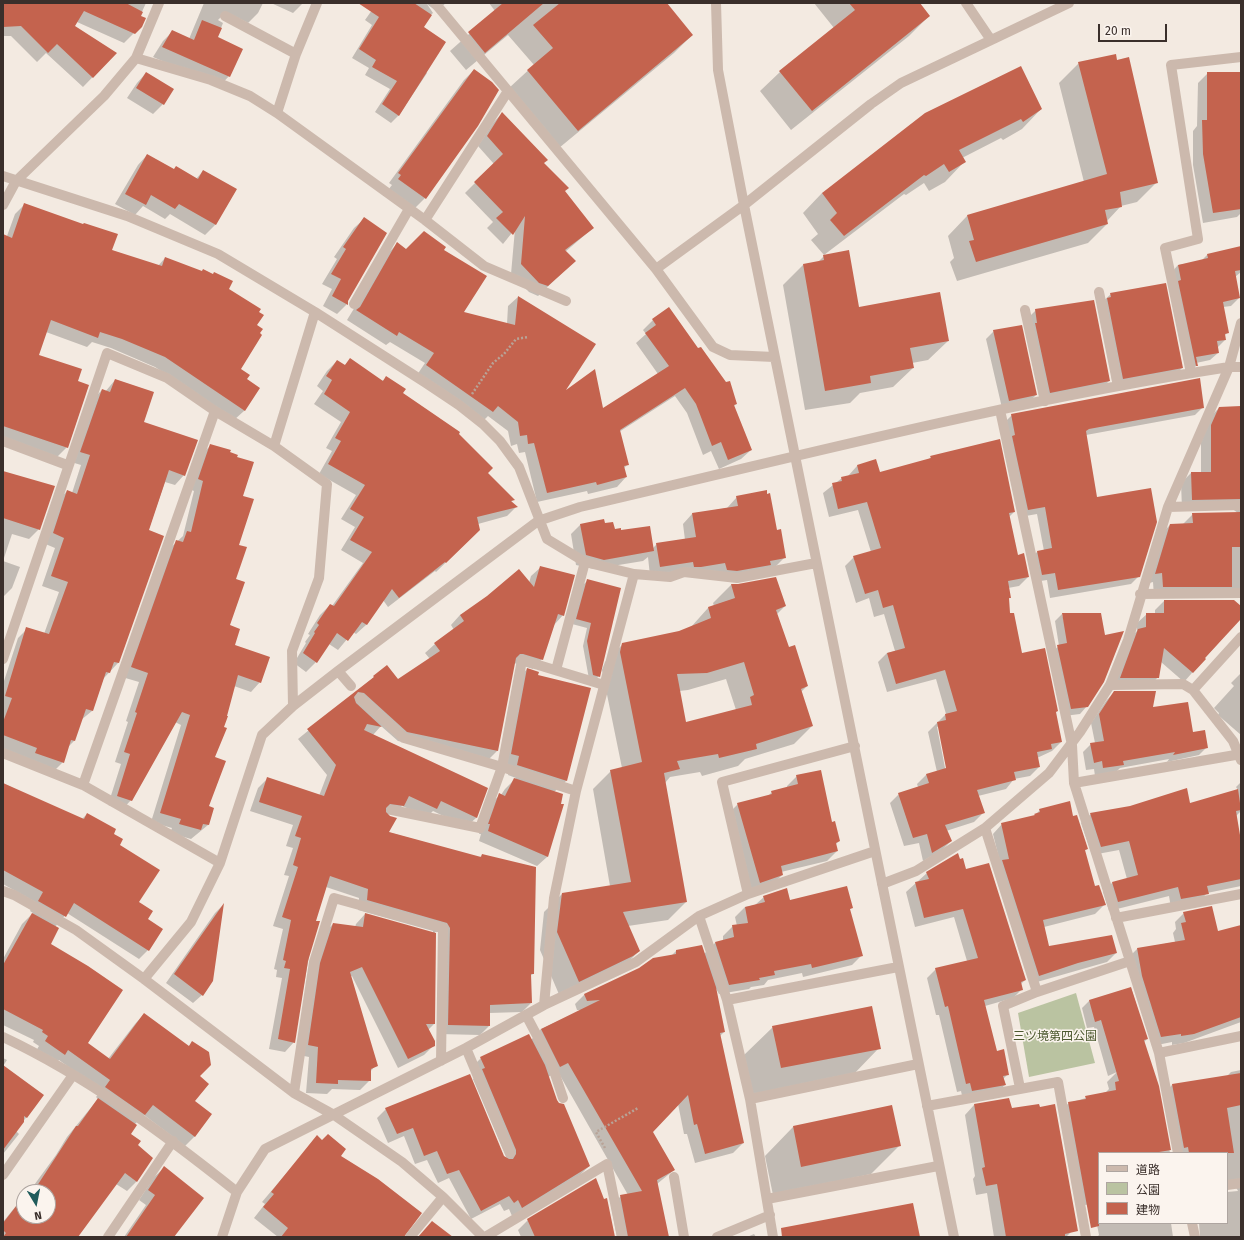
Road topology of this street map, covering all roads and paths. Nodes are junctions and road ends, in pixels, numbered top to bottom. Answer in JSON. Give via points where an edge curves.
{"nodes":[{"id":1,"x":159,"y":3,"type":"edge"},
{"id":2,"x":317,"y":3,"type":"edge"},
{"id":3,"x":435,"y":3,"type":"edge"},
{"id":4,"x":716,"y":3,"type":"edge"},
{"id":5,"x":966,"y":3,"type":"edge"},
{"id":6,"x":1069,"y":3,"type":"edge"},
{"id":7,"x":225,"y":16,"type":"dead end"},
{"id":8,"x":991,"y":40,"type":"junction"},
{"id":9,"x":296,"y":54,"type":"junction"},
{"id":10,"x":1241,"y":57,"type":"edge"},
{"id":11,"x":136,"y":58,"type":"junction"},
{"id":12,"x":508,"y":91,"type":"junction"},
{"id":13,"x":277,"y":113,"type":"junction"},
{"id":14,"x":3,"y":176,"type":"edge"},
{"id":15,"x":16,"y":181,"type":"junction"},
{"id":16,"x":3,"y":205,"type":"edge"},
{"id":17,"x":744,"y":205,"type":"junction"},
{"id":18,"x":409,"y":209,"type":"junction"},
{"id":19,"x":424,"y":220,"type":"junction"},
{"id":20,"x":656,"y":269,"type":"junction"},
{"id":21,"x":1099,"y":292,"type":"dead end"},
{"id":22,"x":566,"y":301,"type":"dead end"},
{"id":23,"x":354,"y":304,"type":"dead end"},
{"id":24,"x":1025,"y":310,"type":"dead end"},
{"id":25,"x":315,"y":312,"type":"junction"},
{"id":26,"x":1241,"y":323,"type":"edge"},
{"id":27,"x":528,"y":337,"type":"dead end"},
{"id":28,"x":774,"y":357,"type":"junction"},
{"id":29,"x":1229,"y":367,"type":"junction"},
{"id":30,"x":1241,"y":367,"type":"edge"},
{"id":31,"x":1191,"y":373,"type":"junction"},
{"id":32,"x":1118,"y":386,"type":"junction"},
{"id":33,"x":1045,"y":401,"type":"junction"},
{"id":34,"x":462,"y":408,"type":"junction"},
{"id":35,"x":1000,"y":410,"type":"junction"},
{"id":36,"x":215,"y":411,"type":"junction"},
{"id":37,"x":3,"y":441,"type":"edge"},
{"id":38,"x":274,"y":446,"type":"junction"},
{"id":39,"x":795,"y":458,"type":"junction"},
{"id":40,"x":68,"y":465,"type":"junction"},
{"id":41,"x":1241,"y":505,"type":"edge"},
{"id":42,"x":1168,"y":507,"type":"junction"},
{"id":43,"x":538,"y":521,"type":"junction"},
{"id":44,"x":585,"y":562,"type":"junction"},
{"id":45,"x":816,"y":563,"type":"junction"},
{"id":46,"x":634,"y":574,"type":"junction"},
{"id":47,"x":1140,"y":594,"type":"junction"},
{"id":48,"x":1241,"y":594,"type":"edge"},
{"id":49,"x":1241,"y":637,"type":"edge"},
{"id":50,"x":3,"y":659,"type":"edge"},
{"id":51,"x":556,"y":670,"type":"junction"},
{"id":52,"x":338,"y":671,"type":"junction"},
{"id":53,"x":604,"y":685,"type":"junction"},
{"id":54,"x":1110,"y":685,"type":"junction"},
{"id":55,"x":351,"y":686,"type":"dead end"},
{"id":56,"x":1193,"y":690,"type":"junction"},
{"id":57,"x":360,"y":698,"type":"dead end"},
{"id":58,"x":293,"y":706,"type":"junction"},
{"id":59,"x":1072,"y":745,"type":"junction"},
{"id":60,"x":855,"y":746,"type":"junction"},
{"id":61,"x":3,"y":753,"type":"edge"},
{"id":62,"x":1240,"y":756,"type":"edge"},
{"id":63,"x":502,"y":767,"type":"junction"},
{"id":64,"x":1074,"y":783,"type":"junction"},
{"id":65,"x":83,"y":785,"type":"junction"},
{"id":66,"x":576,"y":792,"type":"junction"},
{"id":67,"x":392,"y":810,"type":"dead end"},
{"id":68,"x":985,"y":828,"type":"junction"},
{"id":69,"x":876,"y":851,"type":"junction"},
{"id":70,"x":220,"y":863,"type":"junction"},
{"id":71,"x":882,"y":884,"type":"junction"},
{"id":72,"x":3,"y":891,"type":"edge"},
{"id":73,"x":748,"y":894,"type":"junction"},
{"id":74,"x":1241,"y":894,"type":"edge"},
{"id":75,"x":699,"y":916,"type":"junction"},
{"id":76,"x":1116,"y":918,"type":"junction"},
{"id":77,"x":1130,"y":961,"type":"junction"},
{"id":78,"x":898,"y":967,"type":"junction"},
{"id":79,"x":144,"y":979,"type":"junction"},
{"id":80,"x":1037,"y":992,"type":"junction"},
{"id":81,"x":727,"y":1000,"type":"junction"},
{"id":82,"x":544,"y":1005,"type":"junction"},
{"id":83,"x":526,"y":1015,"type":"junction"},
{"id":84,"x":1241,"y":1036,"type":"edge"},
{"id":85,"x":3,"y":1037,"type":"edge"},
{"id":86,"x":466,"y":1048,"type":"junction"},
{"id":87,"x":1159,"y":1053,"type":"junction"},
{"id":88,"x":441,"y":1061,"type":"junction"},
{"id":89,"x":918,"y":1064,"type":"junction"},
{"id":90,"x":73,"y":1075,"type":"junction"},
{"id":91,"x":1020,"y":1088,"type":"junction"},
{"id":92,"x":294,"y":1093,"type":"junction"},
{"id":93,"x":563,"y":1098,"type":"dead end"},
{"id":94,"x":750,"y":1099,"type":"junction"},
{"id":95,"x":927,"y":1106,"type":"junction"},
{"id":96,"x":638,"y":1108,"type":"dead end"},
{"id":97,"x":334,"y":1115,"type":"junction"},
{"id":98,"x":174,"y":1141,"type":"junction"},
{"id":99,"x":1178,"y":1152,"type":"edge"},
{"id":100,"x":510,"y":1153,"type":"dead end"},
{"id":101,"x":607,"y":1164,"type":"junction"},
{"id":102,"x":938,"y":1166,"type":"junction"},
{"id":103,"x":3,"y":1175,"type":"edge"},
{"id":104,"x":674,"y":1177,"type":"dead end"},
{"id":105,"x":1241,"y":1183,"type":"edge"},
{"id":106,"x":1228,"y":1185,"type":"edge"},
{"id":107,"x":237,"y":1192,"type":"junction"},
{"id":108,"x":443,"y":1197,"type":"junction"},
{"id":109,"x":767,"y":1199,"type":"junction"},
{"id":110,"x":770,"y":1215,"type":"junction"},
{"id":111,"x":1192,"y":1224,"type":"edge"},
{"id":112,"x":108,"y":1237,"type":"edge"},
{"id":113,"x":222,"y":1237,"type":"edge"},
{"id":114,"x":410,"y":1237,"type":"edge"},
{"id":115,"x":484,"y":1237,"type":"edge"},
{"id":116,"x":622,"y":1237,"type":"edge"},
{"id":117,"x":684,"y":1237,"type":"edge"},
{"id":118,"x":717,"y":1237,"type":"edge"},
{"id":119,"x":773,"y":1237,"type":"edge"},
{"id":120,"x":954,"y":1237,"type":"edge"},
{"id":121,"x":1086,"y":1237,"type":"edge"},
{"id":122,"x":1195,"y":1237,"type":"edge"}],
"edges":[{"from":1,"to":11,"type":"street"},
{"from":2,"to":9,"type":"street"},
{"from":3,"to":12,"type":"street"},
{"from":4,"to":17,"type":"street","via":[[718,70]]},
{"from":5,"to":8,"type":"street"},
{"from":6,"to":8,"type":"street"},
{"from":7,"to":9,"type":"street"},
{"from":8,"to":17,"type":"street","via":[[901,83]]},
{"from":9,"to":13,"type":"street"},
{"from":10,"to":31,"type":"street","via":[[1171,65],[1198,239],[1164,248]]},
{"from":11,"to":13,"type":"street","via":[[211,80],[250,96]]},
{"from":11,"to":15,"type":"street","via":[[104,96]]},
{"from":12,"to":19,"type":"street"},
{"from":12,"to":20,"type":"street"},
{"from":13,"to":18,"type":"street"},
{"from":14,"to":15,"type":"street"},
{"from":15,"to":16,"type":"street"},
{"from":15,"to":25,"type":"street","via":[[127,216],[218,254]]},
{"from":17,"to":20,"type":"street"},
{"from":17,"to":28,"type":"street"},
{"from":18,"to":19,"type":"street"},
{"from":18,"to":23,"type":"street"},
{"from":19,"to":22,"type":"street","via":[[484,266]]},
{"from":20,"to":28,"type":"street","via":[[712,347],[730,355]]},
{"from":21,"to":32,"type":"street"},
{"from":24,"to":33,"type":"street"},
{"from":25,"to":34,"type":"street"},
{"from":25,"to":38,"type":"street"},
{"from":26,"to":29,"type":"street"},
{"from":27,"to":34,"type":"path","via":[[516,339],[493,363]]},
{"from":28,"to":39,"type":"street"},
{"from":29,"to":30,"type":"street"},
{"from":29,"to":31,"type":"street"},
{"from":29,"to":42,"type":"street"},
{"from":31,"to":32,"type":"street"},
{"from":32,"to":33,"type":"street"},
{"from":33,"to":35,"type":"street"},
{"from":34,"to":43,"type":"street","via":[[500,441],[519,467]]},
{"from":35,"to":39,"type":"street"},
{"from":35,"to":59,"type":"street"},
{"from":36,"to":38,"type":"street"},
{"from":36,"to":40,"type":"street","via":[[167,378],[106,353]]},
{"from":36,"to":65,"type":"street"},
{"from":37,"to":40,"type":"street"},
{"from":38,"to":58,"type":"street","via":[[327,484],[319,578],[292,651]]},
{"from":39,"to":43,"type":"street","via":[[580,507]]},
{"from":39,"to":45,"type":"street"},
{"from":40,"to":50,"type":"street"},
{"from":41,"to":42,"type":"street"},
{"from":42,"to":47,"type":"street"},
{"from":43,"to":44,"type":"street","via":[[547,539]]},
{"from":43,"to":52,"type":"street"},
{"from":44,"to":46,"type":"street"},
{"from":44,"to":51,"type":"street"},
{"from":45,"to":46,"type":"street","via":[[736,578],[684,572],[670,576]]},
{"from":45,"to":60,"type":"street"},
{"from":46,"to":53,"type":"street"},
{"from":47,"to":48,"type":"street"},
{"from":47,"to":54,"type":"street","via":[[1128,640]]},
{"from":49,"to":56,"type":"street"},
{"from":51,"to":53,"type":"street"},
{"from":51,"to":63,"type":"street","via":[[522,660]]},
{"from":52,"to":55,"type":"street"},
{"from":52,"to":58,"type":"street"},
{"from":53,"to":66,"type":"street"},
{"from":54,"to":56,"type":"street","via":[[1183,684]]},
{"from":54,"to":59,"type":"street"},
{"from":56,"to":62,"type":"street","via":[[1234,741]]},
{"from":57,"to":63,"type":"street","via":[[404,738]]},
{"from":58,"to":70,"type":"street","via":[[262,735]]},
{"from":59,"to":64,"type":"street"},
{"from":59,"to":68,"type":"street","via":[[1049,773]]},
{"from":60,"to":69,"type":"street"},
{"from":60,"to":73,"type":"street","via":[[722,782]]},
{"from":61,"to":65,"type":"street"},
{"from":62,"to":64,"type":"street"},
{"from":63,"to":66,"type":"street"},
{"from":63,"to":67,"type":"street","via":[[480,828]]},
{"from":64,"to":76,"type":"street"},
{"from":65,"to":70,"type":"street"},
{"from":66,"to":82,"type":"street","via":[[554,898]]},
{"from":68,"to":71,"type":"street","via":[[916,871]]},
{"from":68,"to":80,"type":"street"},
{"from":69,"to":71,"type":"street"},
{"from":69,"to":73,"type":"street"},
{"from":70,"to":79,"type":"street","via":[[191,922]]},
{"from":71,"to":78,"type":"street"},
{"from":72,"to":79,"type":"street","via":[[76,930]]},
{"from":73,"to":75,"type":"street"},
{"from":74,"to":76,"type":"street"},
{"from":75,"to":81,"type":"street"},
{"from":75,"to":82,"type":"street","via":[[636,962]]},
{"from":76,"to":77,"type":"street"},
{"from":77,"to":80,"type":"street"},
{"from":77,"to":87,"type":"street"},
{"from":78,"to":81,"type":"street"},
{"from":78,"to":89,"type":"street"},
{"from":79,"to":92,"type":"street"},
{"from":80,"to":91,"type":"street","via":[[1002,1006]]},
{"from":81,"to":94,"type":"street"},
{"from":82,"to":83,"type":"street"},
{"from":83,"to":86,"type":"street"},
{"from":83,"to":93,"type":"street","via":[[551,1062]]},
{"from":84,"to":87,"type":"street"},
{"from":85,"to":90,"type":"street"},
{"from":86,"to":88,"type":"street"},
{"from":86,"to":100,"type":"street"},
{"from":87,"to":99,"type":"street"},
{"from":88,"to":92,"type":"street","via":[[443,928],[334,898],[314,962]]},
{"from":88,"to":97,"type":"street"},
{"from":89,"to":94,"type":"street"},
{"from":89,"to":95,"type":"street"},
{"from":90,"to":98,"type":"street"},
{"from":90,"to":103,"type":"street"},
{"from":91,"to":95,"type":"street"},
{"from":91,"to":121,"type":"street","via":[[1058,1082]]},
{"from":92,"to":97,"type":"street"},
{"from":94,"to":109,"type":"street"},
{"from":95,"to":102,"type":"street"},
{"from":96,"to":101,"type":"path","via":[[596,1132],[610,1157]]},
{"from":97,"to":107,"type":"street","via":[[265,1149]]},
{"from":97,"to":108,"type":"street","via":[[402,1162]]},
{"from":98,"to":107,"type":"street"},
{"from":98,"to":112,"type":"street"},
{"from":101,"to":115,"type":"street"},
{"from":101,"to":116,"type":"street"},
{"from":102,"to":109,"type":"street"},
{"from":102,"to":120,"type":"street"},
{"from":104,"to":117,"type":"street"},
{"from":105,"to":106,"type":"street"},
{"from":107,"to":113,"type":"street"},
{"from":108,"to":114,"type":"street"},
{"from":108,"to":115,"type":"street"},
{"from":109,"to":110,"type":"street"},
{"from":110,"to":118,"type":"street"},
{"from":110,"to":119,"type":"street"},
{"from":111,"to":122,"type":"street"}]}
